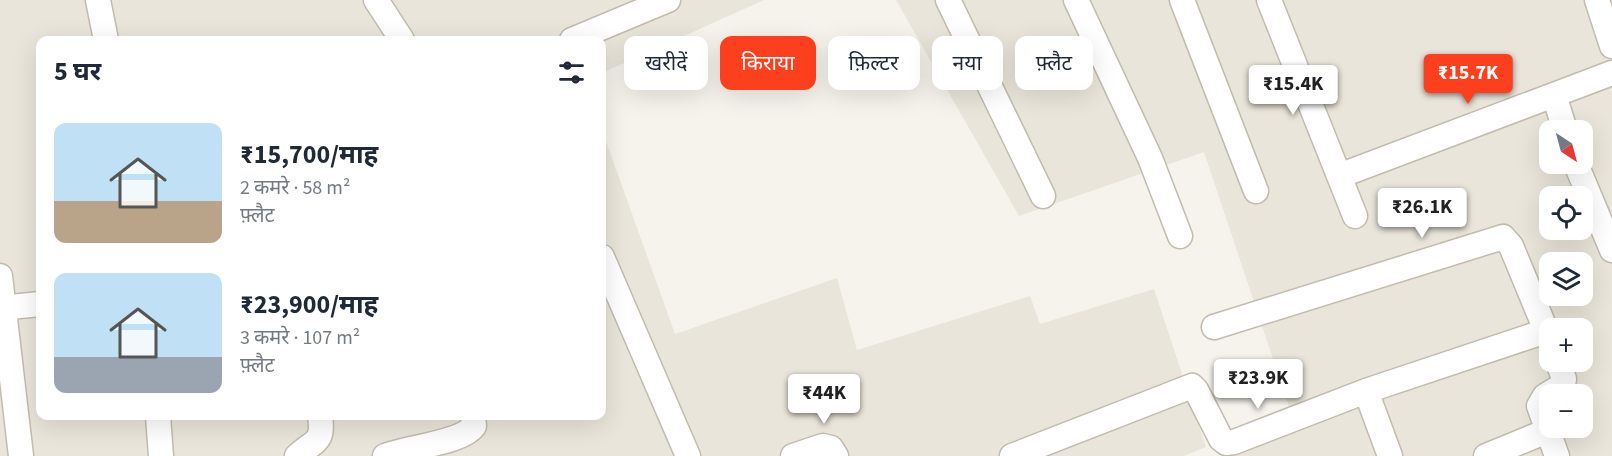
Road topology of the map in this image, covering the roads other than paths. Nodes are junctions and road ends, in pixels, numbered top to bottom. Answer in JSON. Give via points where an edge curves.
{"nodes":[{"id":1,"x":376,"y":0,"type":"edge"},
{"id":2,"x":668,"y":0,"type":"edge"},
{"id":3,"x":948,"y":0,"type":"edge"},
{"id":4,"x":1076,"y":0,"type":"edge"},
{"id":5,"x":1182,"y":0,"type":"edge"},
{"id":6,"x":1269,"y":0,"type":"edge"},
{"id":7,"x":1597,"y":0,"type":"edge"},
{"id":8,"x":102,"y":1,"type":"edge"},
{"id":9,"x":106,"y":36,"type":"edge"},
{"id":10,"x":399,"y":36,"type":"edge"},
{"id":11,"x":582,"y":36,"type":"edge"},
{"id":12,"x":1612,"y":46,"type":"edge"},
{"id":13,"x":1612,"y":73,"type":"edge"},
{"id":14,"x":1554,"y":95,"type":"junction"},
{"id":15,"x":1562,"y":120,"type":"edge"},
{"id":16,"x":1580,"y":174,"type":"edge"},
{"id":17,"x":1339,"y":176,"type":"junction"},
{"id":18,"x":1256,"y":191,"type":"dead end"},
{"id":19,"x":1043,"y":196,"type":"dead end"},
{"id":20,"x":1355,"y":216,"type":"dead end"},
{"id":21,"x":1180,"y":236,"type":"dead end"},
{"id":22,"x":1611,"y":245,"type":"edge"},
{"id":23,"x":606,"y":266,"type":"edge"},
{"id":24,"x":0,"y":276,"type":"edge"},
{"id":25,"x":36,"y":304,"type":"edge"},
{"id":26,"x":2,"y":308,"type":"edge"},
{"id":27,"x":1541,"y":318,"type":"edge"},
{"id":28,"x":1214,"y":327,"type":"dead end"},
{"id":29,"x":1539,"y":339,"type":"edge"},
{"id":30,"x":1366,"y":391,"type":"junction"},
{"id":31,"x":158,"y":420,"type":"edge"},
{"id":32,"x":320,"y":420,"type":"edge"},
{"id":33,"x":473,"y":420,"type":"edge"},
{"id":34,"x":1539,"y":434,"type":"edge"},
{"id":35,"x":1550,"y":438,"type":"edge"},
{"id":36,"x":21,"y":456,"type":"edge"},
{"id":37,"x":161,"y":456,"type":"edge"},
{"id":38,"x":297,"y":456,"type":"edge"},
{"id":39,"x":385,"y":456,"type":"edge"},
{"id":40,"x":688,"y":456,"type":"edge"},
{"id":41,"x":793,"y":456,"type":"edge"},
{"id":42,"x":836,"y":456,"type":"edge"},
{"id":43,"x":1012,"y":456,"type":"edge"},
{"id":44,"x":1390,"y":456,"type":"edge"},
{"id":45,"x":1486,"y":456,"type":"edge"},
{"id":46,"x":1557,"y":456,"type":"edge"}],
"edges":[{"from":1,"to":10,"type":"street"},
{"from":2,"to":11,"type":"street"},
{"from":3,"to":19,"type":"street"},
{"from":4,"to":21,"type":"street","via":[[1150,158]]},
{"from":5,"to":18,"type":"street"},
{"from":6,"to":17,"type":"street"},
{"from":7,"to":12,"type":"street"},
{"from":8,"to":9,"type":"street"},
{"from":13,"to":14,"type":"street"},
{"from":14,"to":15,"type":"street"},
{"from":14,"to":17,"type":"street"},
{"from":16,"to":22,"type":"street"},
{"from":17,"to":20,"type":"street"},
{"from":23,"to":40,"type":"street"},
{"from":24,"to":26,"type":"street"},
{"from":25,"to":26,"type":"street"},
{"from":26,"to":36,"type":"street"},
{"from":27,"to":28,"type":"street","via":[[1511,246],[1503,237]]},
{"from":29,"to":30,"type":"street"},
{"from":30,"to":43,"type":"street","via":[[1226,442],[1192,386]]},
{"from":30,"to":44,"type":"street"},
{"from":31,"to":37,"type":"street"},
{"from":32,"to":38,"type":"street","via":[[319,438]]},
{"from":33,"to":39,"type":"street","via":[[469,433],[459,438]]},
{"from":34,"to":45,"type":"street"},
{"from":35,"to":46,"type":"street"},
{"from":41,"to":42,"type":"street","via":[[823,446],[831,448]]}]}
